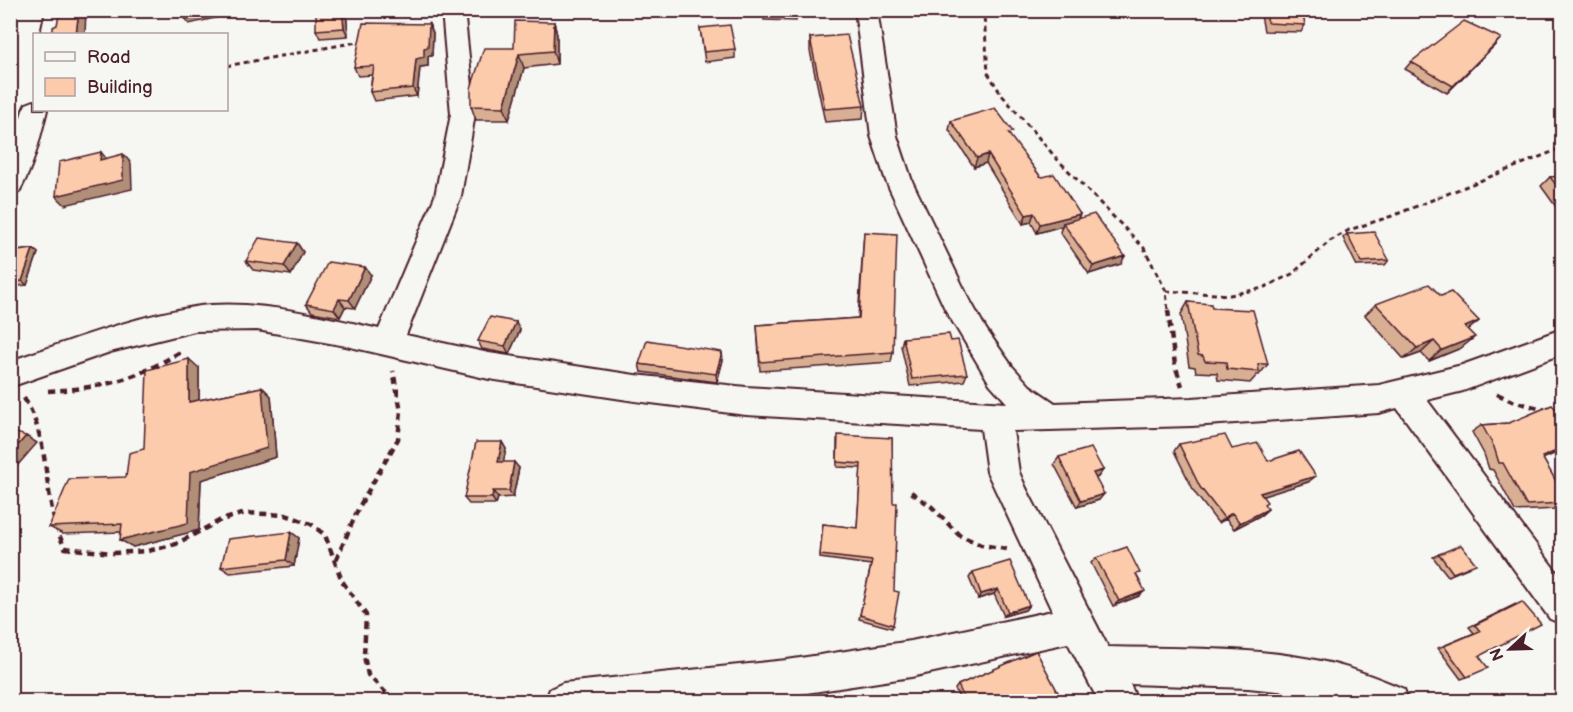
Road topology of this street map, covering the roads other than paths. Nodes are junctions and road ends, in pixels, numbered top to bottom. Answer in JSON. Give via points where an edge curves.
{"nodes":[{"id":1,"x":57,"y":10,"type":"edge"},
{"id":2,"x":453,"y":10,"type":"edge"},
{"id":3,"x":866,"y":10,"type":"edge"},
{"id":4,"x":52,"y":33,"type":"edge"},
{"id":5,"x":35,"y":111,"type":"edge"},
{"id":6,"x":10,"y":185,"type":"edge"},
{"id":7,"x":1563,"y":341,"type":"edge"},
{"id":8,"x":387,"y":344,"type":"junction"},
{"id":9,"x":15,"y":385,"type":"edge"},
{"id":10,"x":1404,"y":393,"type":"junction"},
{"id":11,"x":995,"y":417,"type":"junction"},
{"id":12,"x":1050,"y":417,"type":"junction"},
{"id":13,"x":1563,"y":607,"type":"edge"},
{"id":14,"x":1077,"y":623,"type":"junction"},
{"id":15,"x":1098,"y":665,"type":"junction"},
{"id":16,"x":563,"y":702,"type":"edge"},
{"id":17,"x":1120,"y":702,"type":"edge"},
{"id":18,"x":1391,"y":702,"type":"edge"}],
"edges":[{"from":1,"to":4,"type":"street"},
{"from":2,"to":8,"type":"street","via":[[463,114],[448,196]]},
{"from":3,"to":12,"type":"street","via":[[884,136],[899,181],[976,338],[1001,375]]},
{"from":5,"to":6,"type":"street"},
{"from":7,"to":10,"type":"street","via":[[1463,378]]},
{"from":8,"to":9,"type":"street","via":[[257,318],[195,319],[110,340]]},
{"from":8,"to":11,"type":"street","via":[[489,366],[746,401]]},
{"from":10,"to":12,"type":"street","via":[[1346,402]]},
{"from":10,"to":13,"type":"street"},
{"from":11,"to":12,"type":"street"},
{"from":11,"to":14,"type":"street","via":[[1004,472]]},
{"from":14,"to":15,"type":"street"},
{"from":14,"to":16,"type":"street","via":[[910,659],[787,678]]},
{"from":15,"to":17,"type":"street"},
{"from":15,"to":18,"type":"street","via":[[1328,678]]}]}
